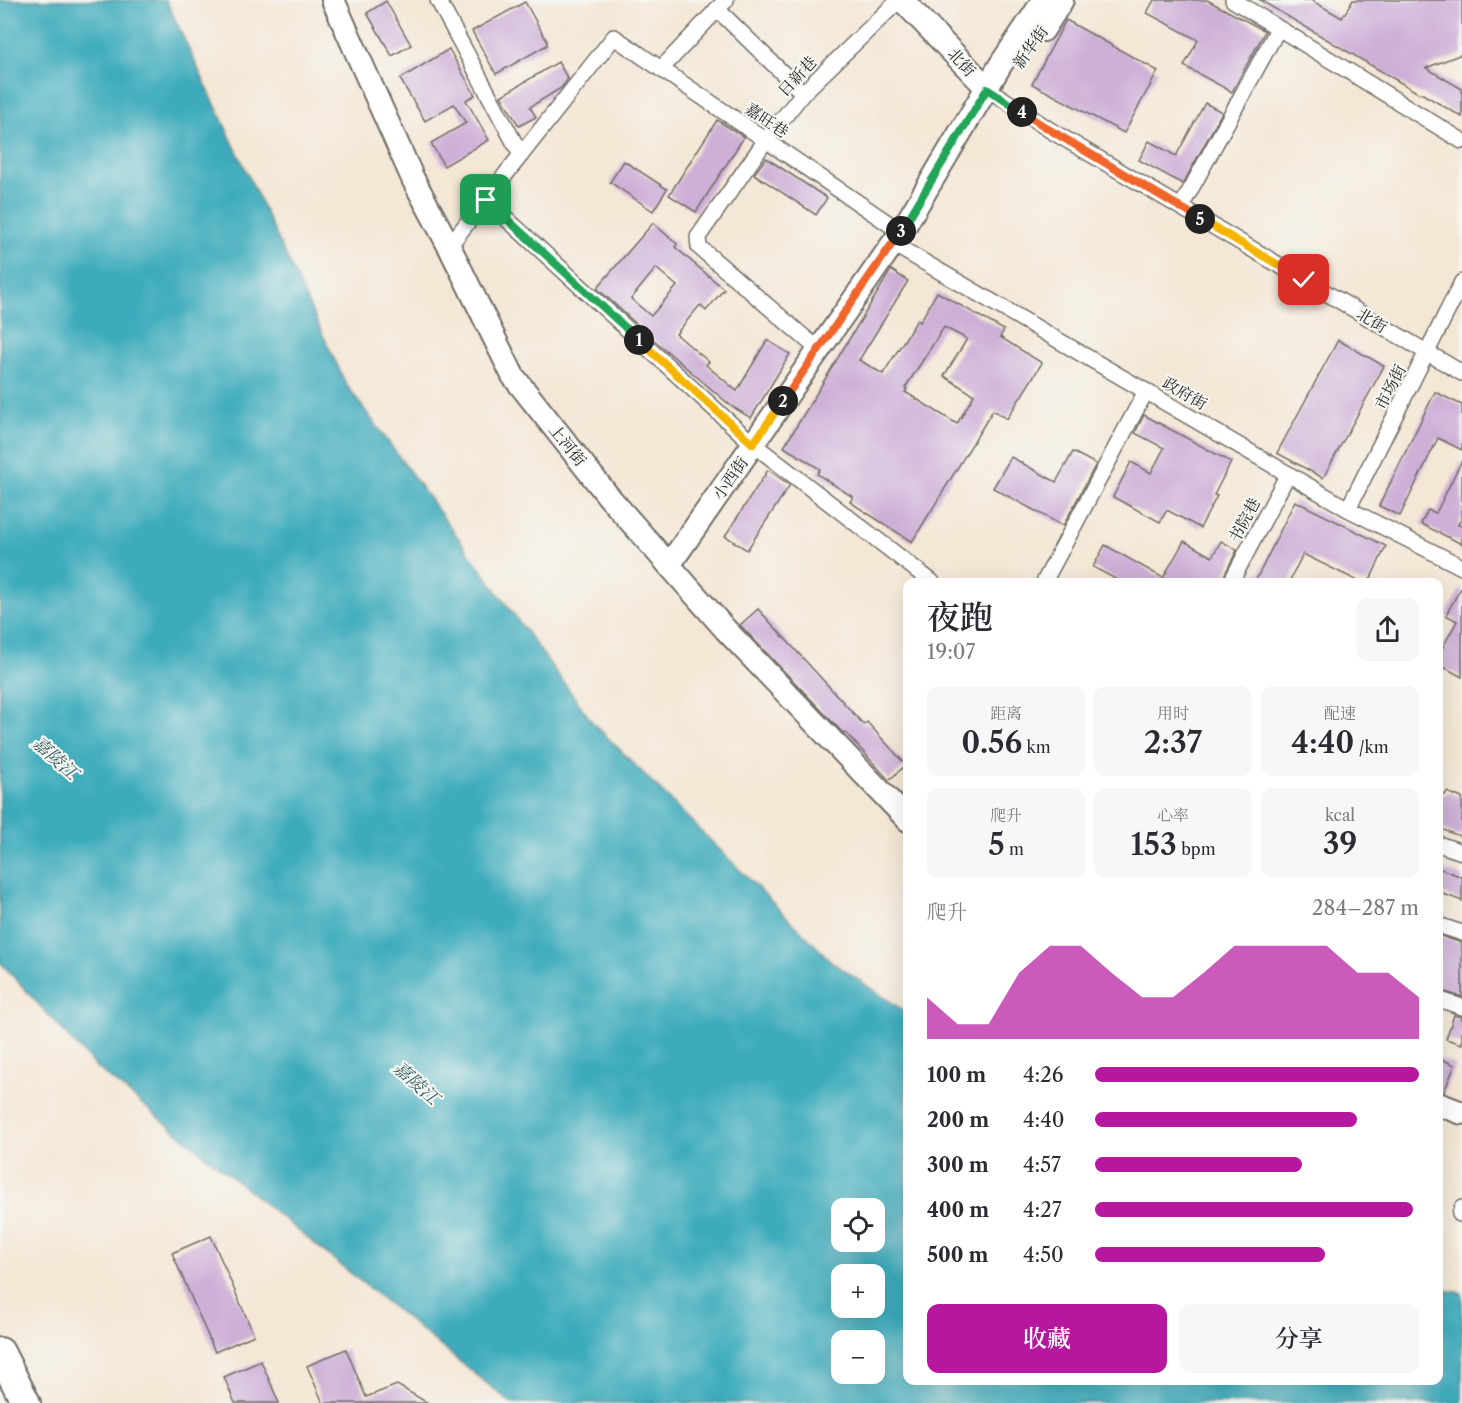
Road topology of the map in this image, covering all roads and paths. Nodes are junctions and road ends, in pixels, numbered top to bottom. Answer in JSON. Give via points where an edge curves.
{"nodes":[{"id":1,"x":438,"y":0,"type":"edge"},
{"id":2,"x":901,"y":0,"type":"edge"},
{"id":3,"x":1044,"y":0,"type":"edge"},
{"id":4,"x":1062,"y":0,"type":"edge"},
{"id":5,"x":1233,"y":0,"type":"edge"},
{"id":6,"x":340,"y":3,"type":"edge"},
{"id":7,"x":721,"y":5,"type":"edge"},
{"id":8,"x":1278,"y":28,"type":"junction"},
{"id":9,"x":661,"y":69,"type":"junction"},
{"id":10,"x":987,"y":89,"type":"junction"},
{"id":11,"x":803,"y":93,"type":"junction"},
{"id":12,"x":766,"y":140,"type":"junction"},
{"id":13,"x":1462,"y":141,"type":"edge"},
{"id":14,"x":521,"y":155,"type":"junction"},
{"id":15,"x":486,"y":200,"type":"junction"},
{"id":16,"x":1180,"y":207,"type":"junction"},
{"id":17,"x":897,"y":238,"type":"junction"},
{"id":18,"x":449,"y":246,"type":"junction"},
{"id":19,"x":1462,"y":282,"type":"edge"},
{"id":20,"x":819,"y":350,"type":"junction"},
{"id":21,"x":1428,"y":353,"type":"junction"},
{"id":22,"x":1462,"y":374,"type":"edge"},
{"id":23,"x":1146,"y":391,"type":"junction"},
{"id":24,"x":753,"y":444,"type":"junction"},
{"id":25,"x":1288,"y":474,"type":"junction"},
{"id":26,"x":1348,"y":509,"type":"junction"},
{"id":27,"x":669,"y":565,"type":"junction"},
{"id":28,"x":1462,"y":567,"type":"edge"},
{"id":29,"x":927,"y":578,"type":"edge"},
{"id":30,"x":1046,"y":578,"type":"edge"},
{"id":31,"x":1233,"y":578,"type":"edge"},
{"id":32,"x":903,"y":815,"type":"edge"},
{"id":33,"x":1443,"y":845,"type":"edge"},
{"id":34,"x":1462,"y":852,"type":"edge"},
{"id":35,"x":1443,"y":927,"type":"edge"},
{"id":36,"x":1462,"y":933,"type":"edge"},
{"id":37,"x":1443,"y":1001,"type":"edge"},
{"id":38,"x":1462,"y":1007,"type":"edge"},
{"id":39,"x":1443,"y":1106,"type":"edge"},
{"id":40,"x":1462,"y":1113,"type":"edge"},
{"id":41,"x":0,"y":1352,"type":"edge"},
{"id":42,"x":26,"y":1403,"type":"edge"}],
"edges":[{"from":1,"to":14,"type":"street"},
{"from":2,"to":10,"type":"street","name":"北街"},
{"from":2,"to":11,"type":"street","name":"日新巷"},
{"from":3,"to":10,"type":"street","name":"新华街"},
{"from":4,"to":10,"type":"street","name":"新华街","via":[[1015,71]]},
{"from":5,"to":8,"type":"street"},
{"from":6,"to":18,"type":"street","name":"上河街","via":[[413,178]]},
{"from":7,"to":9,"type":"street"},
{"from":7,"to":11,"type":"street"},
{"from":8,"to":13,"type":"street"},
{"from":8,"to":16,"type":"street"},
{"from":9,"to":12,"type":"street","name":"嘉旺巷"},
{"from":9,"to":14,"type":"street","name":"嘉旺巷","via":[[614,37]]},
{"from":10,"to":16,"type":"street","name":"北街"},
{"from":10,"to":17,"type":"street","name":"小西街"},
{"from":11,"to":12,"type":"street","name":"日新巷"},
{"from":12,"to":17,"type":"street","name":"嘉旺巷"},
{"from":12,"to":20,"type":"street","name":"日新巷","via":[[698,237],[699,247]]},
{"from":14,"to":15,"type":"street"},
{"from":15,"to":18,"type":"street"},
{"from":15,"to":24,"type":"street"},
{"from":16,"to":21,"type":"street","name":"北街"},
{"from":17,"to":20,"type":"street","name":"小西街"},
{"from":17,"to":23,"type":"street","name":"政府街"},
{"from":18,"to":27,"type":"street","name":"上河街","via":[[513,376]]},
{"from":19,"to":21,"type":"street","name":"市场街"},
{"from":20,"to":24,"type":"street","name":"小西街"},
{"from":21,"to":22,"type":"street","name":"北街"},
{"from":21,"to":26,"type":"street","name":"市场街"},
{"from":23,"to":25,"type":"street","name":"政府街"},
{"from":23,"to":30,"type":"street"},
{"from":24,"to":27,"type":"street","name":"小西街"},
{"from":24,"to":29,"type":"street"},
{"from":25,"to":26,"type":"street","name":"政府街"},
{"from":25,"to":31,"type":"street","name":"书院巷"},
{"from":26,"to":28,"type":"street","name":"政府街"},
{"from":27,"to":32,"type":"street","name":"上河街"},
{"from":33,"to":34,"type":"street"},
{"from":35,"to":36,"type":"street"},
{"from":37,"to":38,"type":"street"},
{"from":39,"to":40,"type":"street"},
{"from":41,"to":42,"type":"highway"}]}
